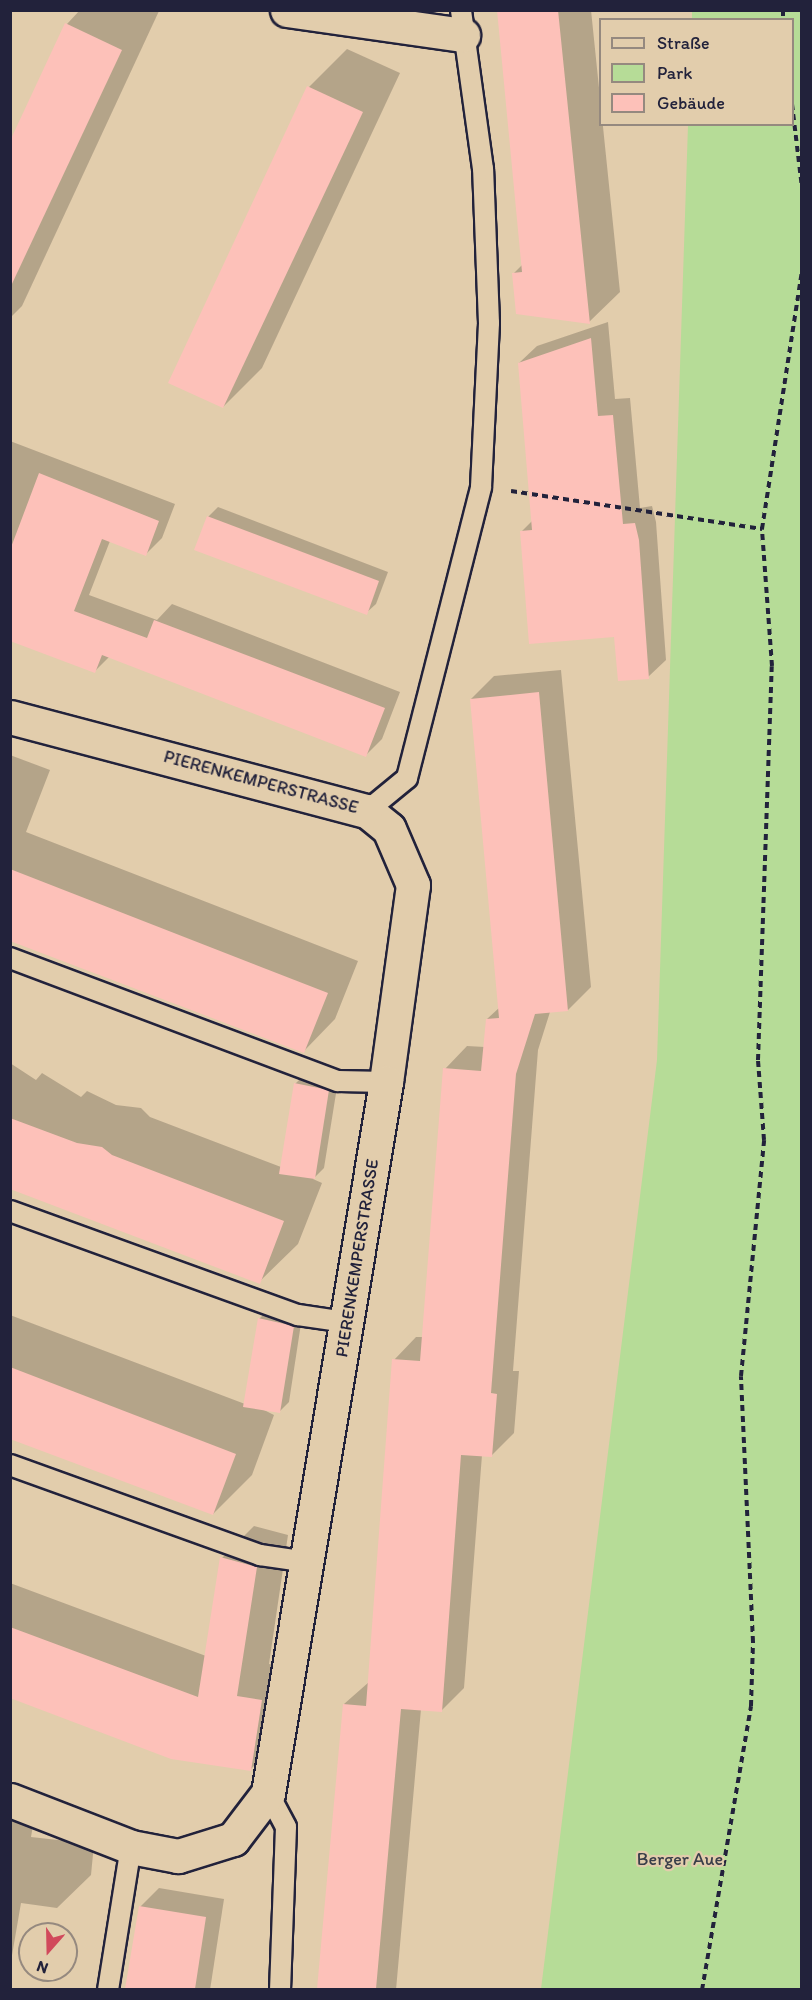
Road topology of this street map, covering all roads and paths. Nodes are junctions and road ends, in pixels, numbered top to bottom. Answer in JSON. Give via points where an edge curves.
{"nodes":[{"id":1,"x":286,"y":10,"type":"edge"},
{"id":2,"x":462,"y":23,"type":"edge"},
{"id":3,"x":794,"y":123,"type":"edge"},
{"id":4,"x":801,"y":188,"type":"edge"},
{"id":5,"x":801,"y":271,"type":"edge"},
{"id":6,"x":481,"y":487,"type":"junction"},
{"id":7,"x":762,"y":529,"type":"junction"},
{"id":8,"x":10,"y":717,"type":"edge"},
{"id":9,"x":367,"y":811,"type":"junction"},
{"id":10,"x":10,"y":958,"type":"edge"},
{"id":11,"x":386,"y":1082,"type":"junction"},
{"id":12,"x":10,"y":1211,"type":"edge"},
{"id":13,"x":346,"y":1322,"type":"junction"},
{"id":14,"x":10,"y":1465,"type":"edge"},
{"id":15,"x":308,"y":1562,"type":"junction"},
{"id":16,"x":268,"y":1793,"type":"junction"},
{"id":17,"x":10,"y":1800,"type":"edge"},
{"id":18,"x":131,"y":1847,"type":"junction"},
{"id":19,"x":108,"y":1989,"type":"edge"},
{"id":20,"x":280,"y":1989,"type":"edge"},
{"id":21,"x":702,"y":1989,"type":"edge"}],
"edges":[{"from":1,"to":2,"type":"street"},
{"from":2,"to":6,"type":"lane","via":[[483,169],[489,323]]},
{"from":3,"to":4,"type":"path"},
{"from":5,"to":7,"type":"path"},
{"from":6,"to":7,"type":"path"},
{"from":6,"to":9,"type":"lane","via":[[407,778]]},
{"from":7,"to":21,"type":"path","via":[[772,666],[758,1049],[764,1140],[741,1376],[753,1642],[751,1706]]},
{"from":8,"to":9,"type":"street","name":"PIERENKEMPERSTRASSE"},
{"from":9,"to":11,"type":"street","name":"PIERENKEMPERSTRASSE","via":[[388,829],[413,885]]},
{"from":10,"to":11,"type":"lane","via":[[338,1081]]},
{"from":11,"to":13,"type":"street","name":"PIERENKEMPERSTRASSE"},
{"from":12,"to":13,"type":"lane","via":[[298,1316]]},
{"from":13,"to":15,"type":"street","name":"PIERENKEMPERSTRASSE"},
{"from":14,"to":15,"type":"lane","via":[[260,1555]]},
{"from":15,"to":16,"type":"street","name":"PIERENKEMPERSTRASSE"},
{"from":16,"to":18,"type":"street","name":"PIERENKEMPERSTRASSE","via":[[233,1839],[178,1856]]},
{"from":16,"to":20,"type":"lane","via":[[285,1827]]},
{"from":17,"to":18,"type":"street","name":"PIERENKEMPERSTRASSE"},
{"from":18,"to":19,"type":"lane"}]}
